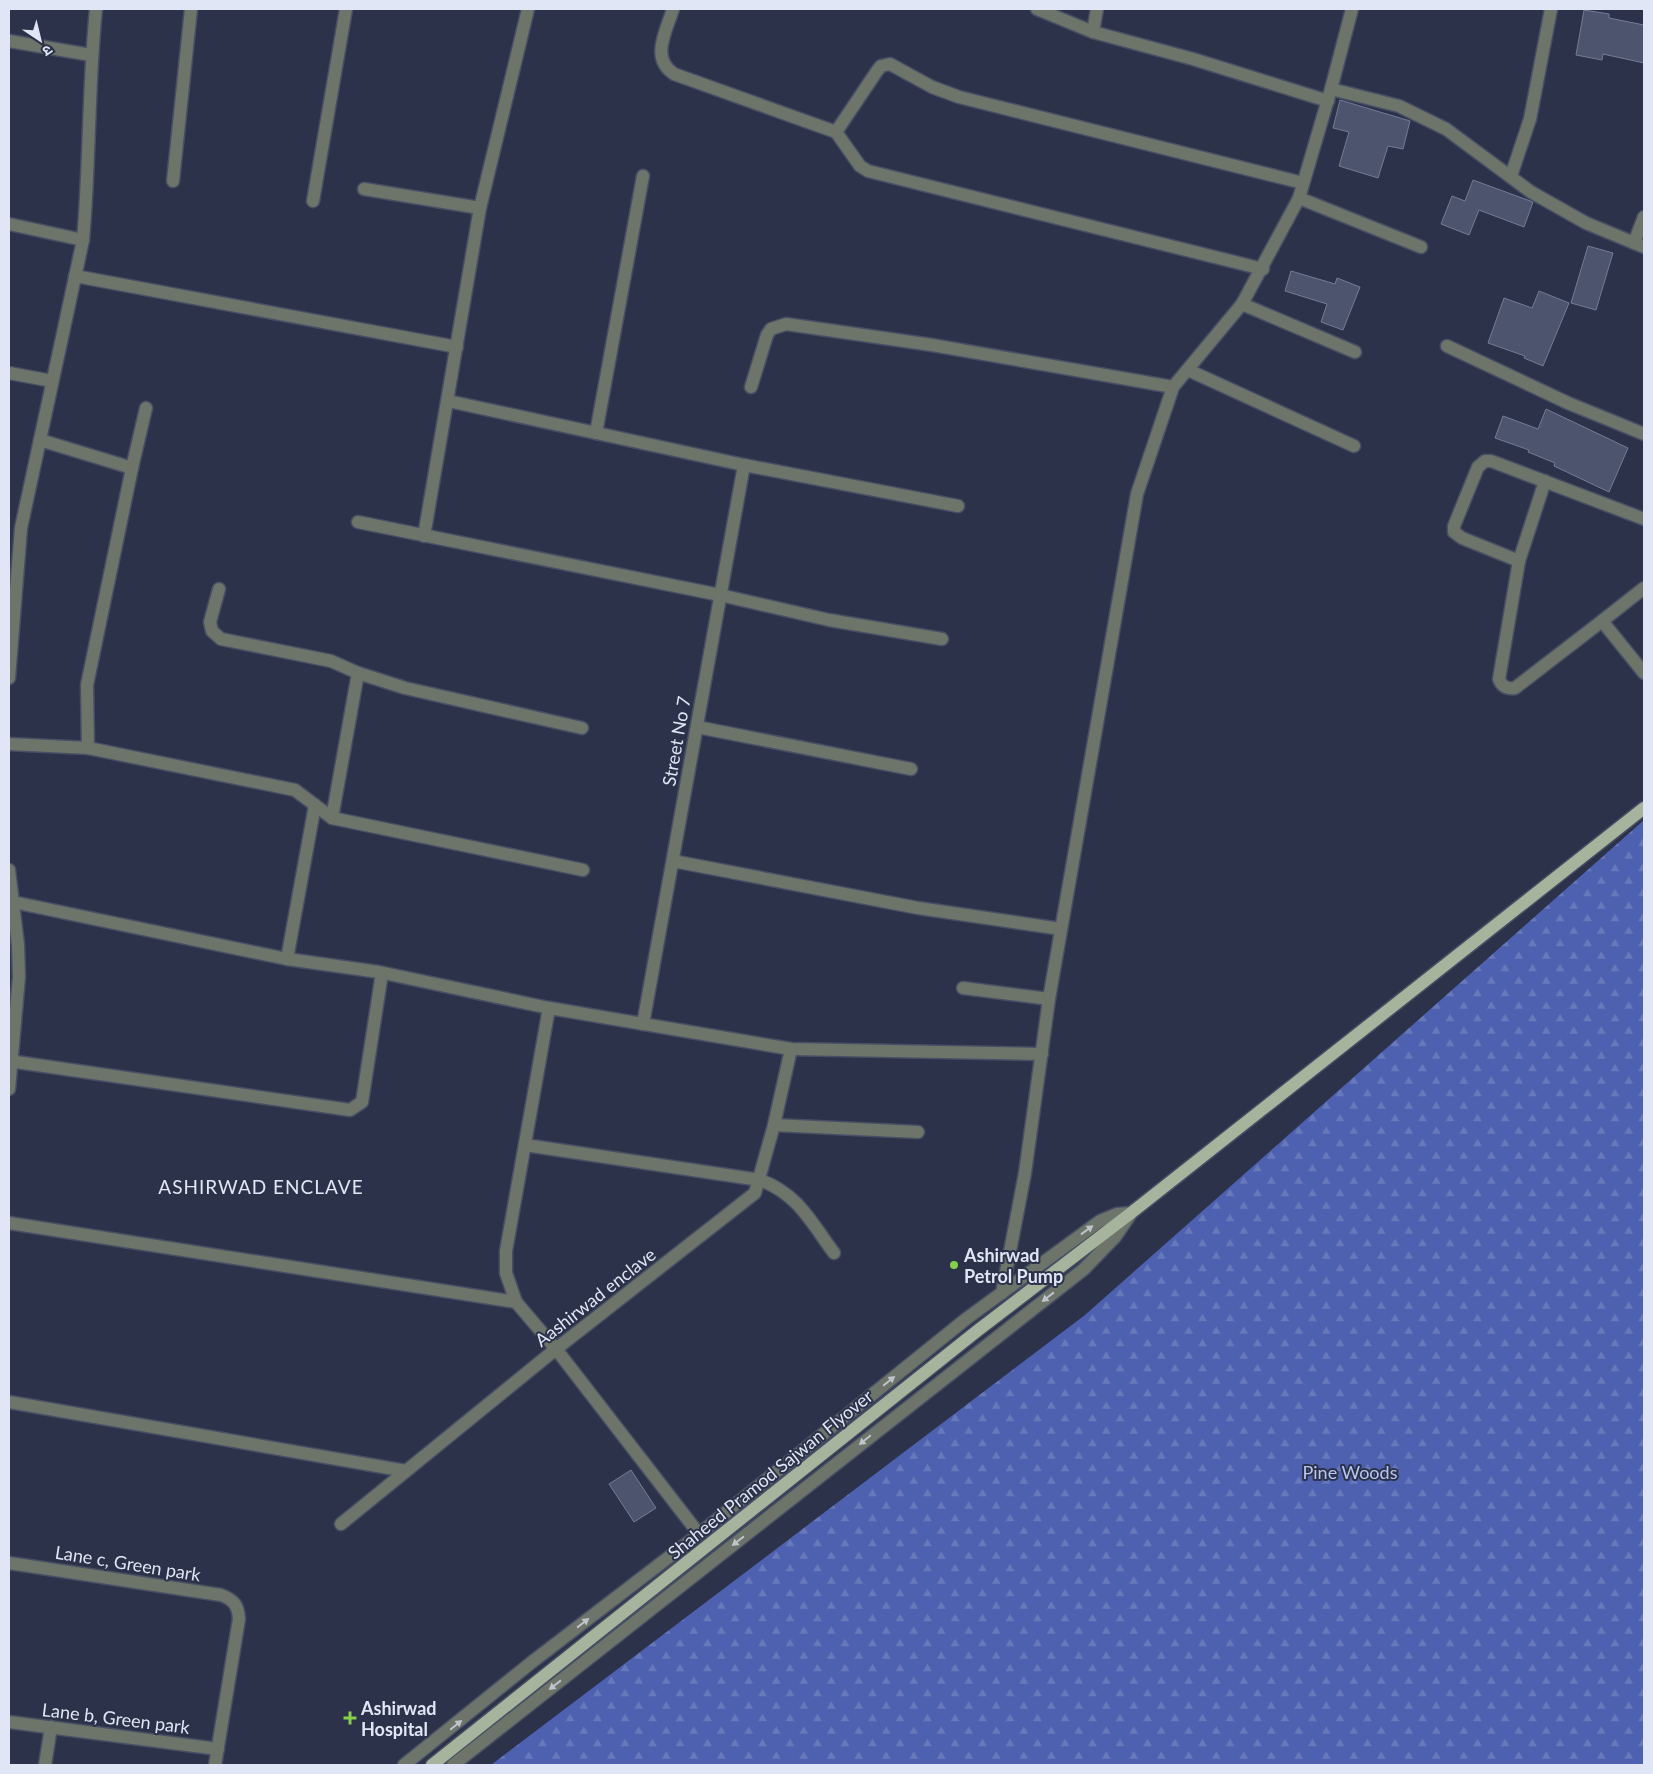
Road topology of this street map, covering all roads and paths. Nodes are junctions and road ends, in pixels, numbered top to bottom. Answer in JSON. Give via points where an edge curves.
{"nodes":[{"id":1,"x":96,"y":9,"type":"edge"},
{"id":2,"x":191,"y":9,"type":"edge"},
{"id":3,"x":346,"y":9,"type":"edge"},
{"id":4,"x":528,"y":9,"type":"edge"},
{"id":5,"x":673,"y":9,"type":"edge"},
{"id":6,"x":1038,"y":9,"type":"edge"},
{"id":7,"x":1097,"y":9,"type":"edge"},
{"id":8,"x":1352,"y":9,"type":"edge"},
{"id":9,"x":1551,"y":9,"type":"edge"},
{"id":10,"x":1093,"y":32,"type":"junction"},
{"id":11,"x":9,"y":41,"type":"edge"},
{"id":12,"x":91,"y":55,"type":"junction"},
{"id":13,"x":1330,"y":95,"type":"junction"},
{"id":14,"x":836,"y":132,"type":"junction"},
{"id":15,"x":643,"y":176,"type":"dead end"},
{"id":16,"x":1511,"y":176,"type":"junction"},
{"id":17,"x":172,"y":181,"type":"dead end"},
{"id":18,"x":1303,"y":183,"type":"junction"},
{"id":19,"x":364,"y":189,"type":"dead end"},
{"id":20,"x":1299,"y":198,"type":"junction"},
{"id":21,"x":313,"y":201,"type":"dead end"},
{"id":22,"x":480,"y":208,"type":"junction"},
{"id":23,"x":1644,"y":217,"type":"edge"},
{"id":24,"x":9,"y":224,"type":"edge"},
{"id":25,"x":83,"y":240,"type":"junction"},
{"id":26,"x":1639,"y":245,"type":"edge"},
{"id":27,"x":1421,"y":247,"type":"dead end"},
{"id":28,"x":1263,"y":269,"type":"junction"},
{"id":29,"x":75,"y":276,"type":"junction"},
{"id":30,"x":1242,"y":304,"type":"junction"},
{"id":31,"x":1447,"y":346,"type":"dead end"},
{"id":32,"x":457,"y":347,"type":"junction"},
{"id":33,"x":1355,"y":352,"type":"dead end"},
{"id":34,"x":1188,"y":370,"type":"junction"},
{"id":35,"x":9,"y":373,"type":"edge"},
{"id":36,"x":52,"y":381,"type":"junction"},
{"id":37,"x":751,"y":387,"type":"dead end"},
{"id":38,"x":1173,"y":387,"type":"junction"},
{"id":39,"x":448,"y":401,"type":"junction"},
{"id":40,"x":146,"y":408,"type":"dead end"},
{"id":41,"x":596,"y":433,"type":"junction"},
{"id":42,"x":1644,"y":434,"type":"edge"},
{"id":43,"x":40,"y":440,"type":"junction"},
{"id":44,"x":1354,"y":446,"type":"dead end"},
{"id":45,"x":744,"y":465,"type":"junction"},
{"id":46,"x":132,"y":468,"type":"junction"},
{"id":47,"x":1545,"y":481,"type":"junction"},
{"id":48,"x":958,"y":506,"type":"dead end"},
{"id":49,"x":1644,"y":519,"type":"edge"},
{"id":50,"x":358,"y":522,"type":"dead end"},
{"id":51,"x":15,"y":526,"type":"edge"},
{"id":52,"x":424,"y":536,"type":"junction"},
{"id":53,"x":1519,"y":561,"type":"junction"},
{"id":54,"x":1644,"y":588,"type":"edge"},
{"id":55,"x":219,"y":589,"type":"dead end"},
{"id":56,"x":720,"y":596,"type":"junction"},
{"id":57,"x":1602,"y":621,"type":"junction"},
{"id":58,"x":942,"y":639,"type":"dead end"},
{"id":59,"x":1644,"y":673,"type":"edge"},
{"id":60,"x":358,"y":674,"type":"junction"},
{"id":61,"x":9,"y":678,"type":"edge"},
{"id":62,"x":697,"y":727,"type":"junction"},
{"id":63,"x":582,"y":728,"type":"dead end"},
{"id":64,"x":9,"y":744,"type":"edge"},
{"id":65,"x":88,"y":748,"type":"junction"},
{"id":66,"x":911,"y":769,"type":"dead end"},
{"id":67,"x":315,"y":805,"type":"junction"},
{"id":68,"x":1644,"y":808,"type":"edge"},
{"id":69,"x":332,"y":818,"type":"junction"},
{"id":70,"x":673,"y":861,"type":"junction"},
{"id":71,"x":9,"y":870,"type":"edge"},
{"id":72,"x":583,"y":870,"type":"dead end"},
{"id":73,"x":13,"y":902,"type":"junction"},
{"id":74,"x":1061,"y":929,"type":"junction"},
{"id":75,"x":287,"y":959,"type":"junction"},
{"id":76,"x":382,"y":973,"type":"junction"},
{"id":77,"x":963,"y":988,"type":"dead end"},
{"id":78,"x":1049,"y":999,"type":"junction"},
{"id":79,"x":549,"y":1008,"type":"junction"},
{"id":80,"x":644,"y":1024,"type":"junction"},
{"id":81,"x":791,"y":1049,"type":"junction"},
{"id":82,"x":1042,"y":1054,"type":"junction"},
{"id":83,"x":11,"y":1062,"type":"edge"},
{"id":84,"x":9,"y":1089,"type":"edge"},
{"id":85,"x":774,"y":1125,"type":"junction"},
{"id":86,"x":918,"y":1132,"type":"dead end"},
{"id":87,"x":525,"y":1145,"type":"junction"},
{"id":88,"x":760,"y":1180,"type":"junction"},
{"id":89,"x":1131,"y":1213,"type":"junction"},
{"id":90,"x":9,"y":1223,"type":"edge"},
{"id":91,"x":834,"y":1253,"type":"dead end"},
{"id":92,"x":1002,"y":1293,"type":"junction"},
{"id":93,"x":516,"y":1302,"type":"junction"},
{"id":94,"x":556,"y":1349,"type":"junction"},
{"id":95,"x":9,"y":1402,"type":"edge"},
{"id":96,"x":406,"y":1471,"type":"junction"},
{"id":97,"x":341,"y":1524,"type":"dead end"},
{"id":98,"x":699,"y":1534,"type":"junction"},
{"id":99,"x":9,"y":1563,"type":"edge"},
{"id":100,"x":9,"y":1722,"type":"edge"},
{"id":101,"x":51,"y":1728,"type":"junction"},
{"id":102,"x":218,"y":1749,"type":"junction"},
{"id":103,"x":45,"y":1765,"type":"edge"},
{"id":104,"x":215,"y":1765,"type":"edge"},
{"id":105,"x":404,"y":1765,"type":"edge"},
{"id":106,"x":432,"y":1765,"type":"edge"},
{"id":107,"x":453,"y":1765,"type":"edge"}],
"edges":[{"from":1,"to":12,"type":"street"},
{"from":2,"to":17,"type":"street"},
{"from":3,"to":21,"type":"street"},
{"from":4,"to":22,"type":"street"},
{"from":5,"to":14,"type":"street","via":[[660,54],[667,69]]},
{"from":6,"to":10,"type":"street"},
{"from":7,"to":10,"type":"street"},
{"from":8,"to":13,"type":"street"},
{"from":9,"to":16,"type":"street","via":[[1530,119]]},
{"from":10,"to":13,"type":"street"},
{"from":11,"to":12,"type":"street"},
{"from":12,"to":25,"type":"street"},
{"from":13,"to":16,"type":"street","via":[[1399,106],[1446,129]]},
{"from":13,"to":18,"type":"street"},
{"from":14,"to":18,"type":"street","via":[[877,71],[890,64],[932,87],[959,97]]},
{"from":14,"to":28,"type":"street","via":[[860,166],[879,175]]},
{"from":15,"to":41,"type":"street"},
{"from":16,"to":26,"type":"street","via":[[1586,223]]},
{"from":18,"to":20,"type":"street"},
{"from":19,"to":22,"type":"street"},
{"from":20,"to":27,"type":"street"},
{"from":20,"to":28,"type":"street"},
{"from":22,"to":32,"type":"street"},
{"from":23,"to":26,"type":"street"},
{"from":24,"to":25,"type":"street"},
{"from":25,"to":29,"type":"street"},
{"from":28,"to":30,"type":"street"},
{"from":29,"to":32,"type":"street"},
{"from":29,"to":36,"type":"street"},
{"from":30,"to":33,"type":"street"},
{"from":30,"to":34,"type":"street"},
{"from":31,"to":42,"type":"street","via":[[1568,403]]},
{"from":32,"to":39,"type":"street"},
{"from":34,"to":38,"type":"street"},
{"from":34,"to":44,"type":"street"},
{"from":35,"to":36,"type":"street"},
{"from":36,"to":43,"type":"street"},
{"from":37,"to":38,"type":"street","via":[[767,335],[771,328],[786,324],[932,345]]},
{"from":38,"to":74,"type":"street","via":[[1137,494]]},
{"from":39,"to":41,"type":"street"},
{"from":39,"to":52,"type":"street"},
{"from":40,"to":46,"type":"street"},
{"from":41,"to":45,"type":"street"},
{"from":43,"to":46,"type":"street"},
{"from":43,"to":51,"type":"street"},
{"from":45,"to":48,"type":"street"},
{"from":45,"to":56,"type":"street","name":"Street No 7"},
{"from":46,"to":65,"type":"street","via":[[87,685]]},
{"from":47,"to":49,"type":"street"},
{"from":47,"to":53,"type":"street"},
{"from":47,"to":53,"type":"street","via":[[1485,460],[1478,467],[1454,526],[1457,536]]},
{"from":50,"to":52,"type":"street"},
{"from":51,"to":61,"type":"street"},
{"from":52,"to":56,"type":"street"},
{"from":53,"to":57,"type":"street","via":[[1499,679],[1501,685],[1508,689],[1516,688]]},
{"from":54,"to":57,"type":"street"},
{"from":55,"to":60,"type":"street","via":[[210,622],[215,636],[331,661]]},
{"from":56,"to":58,"type":"street","via":[[829,620]]},
{"from":56,"to":62,"type":"street","name":"Street No 7"},
{"from":57,"to":59,"type":"street"},
{"from":60,"to":63,"type":"street","via":[[405,688]]},
{"from":60,"to":69,"type":"street"},
{"from":62,"to":66,"type":"street"},
{"from":62,"to":70,"type":"street","name":"Street No 7"},
{"from":64,"to":65,"type":"street"},
{"from":65,"to":67,"type":"street","via":[[295,790]]},
{"from":67,"to":69,"type":"street"},
{"from":67,"to":75,"type":"street"},
{"from":68,"to":89,"type":"main road","name":"Shaheed Pramod Sajwan Flyover"},
{"from":69,"to":72,"type":"street"},
{"from":70,"to":74,"type":"street","via":[[918,908]]},
{"from":70,"to":80,"type":"street","name":"Street No 7"},
{"from":71,"to":73,"type":"street"},
{"from":73,"to":75,"type":"street"},
{"from":73,"to":83,"type":"street","via":[[19,978]]},
{"from":74,"to":78,"type":"street"},
{"from":75,"to":76,"type":"street"},
{"from":76,"to":79,"type":"street"},
{"from":76,"to":83,"type":"street","via":[[362,1102],[350,1110]]},
{"from":77,"to":78,"type":"street"},
{"from":78,"to":82,"type":"street"},
{"from":79,"to":80,"type":"street"},
{"from":79,"to":87,"type":"street"},
{"from":80,"to":81,"type":"street"},
{"from":81,"to":82,"type":"street"},
{"from":81,"to":85,"type":"street","name":"Aashirwad enclave"},
{"from":82,"to":92,"type":"street","via":[[1025,1173]]},
{"from":83,"to":84,"type":"street"},
{"from":85,"to":86,"type":"street"},
{"from":85,"to":88,"type":"street","name":"Aashirwad enclave"},
{"from":87,"to":88,"type":"street"},
{"from":87,"to":93,"type":"street","via":[[506,1251],[506,1273]]},
{"from":88,"to":91,"type":"street","via":[[778,1187],[794,1199]]},
{"from":88,"to":94,"type":"street","name":"Aashirwad enclave","via":[[755,1193],[745,1202]]},
{"from":92,"to":89,"type":"street","one_way":true,"via":[[1100,1220]]},
{"from":89,"to":106,"type":"main road","name":"Shaheed Pramod Sajwan Flyover","via":[[977,1331]]},
{"from":89,"to":107,"type":"street","one_way":true,"via":[[1115,1237],[1084,1269]]},
{"from":90,"to":93,"type":"street"},
{"from":98,"to":92,"type":"street","one_way":true},
{"from":93,"to":94,"type":"street"},
{"from":94,"to":96,"type":"street","name":"Aashirwad enclave"},
{"from":94,"to":98,"type":"street"},
{"from":95,"to":96,"type":"street"},
{"from":96,"to":97,"type":"street","name":"Aashirwad enclave"},
{"from":105,"to":98,"type":"street","one_way":true},
{"from":99,"to":102,"type":"street","name":"Lane c, Green park","via":[[221,1595],[232,1600],[238,1607],[239,1619]]},
{"from":100,"to":101,"type":"street","name":"Lane b, Green park"},
{"from":101,"to":102,"type":"street","name":"Lane b, Green park"},
{"from":101,"to":103,"type":"street"},
{"from":102,"to":104,"type":"street"}]}
